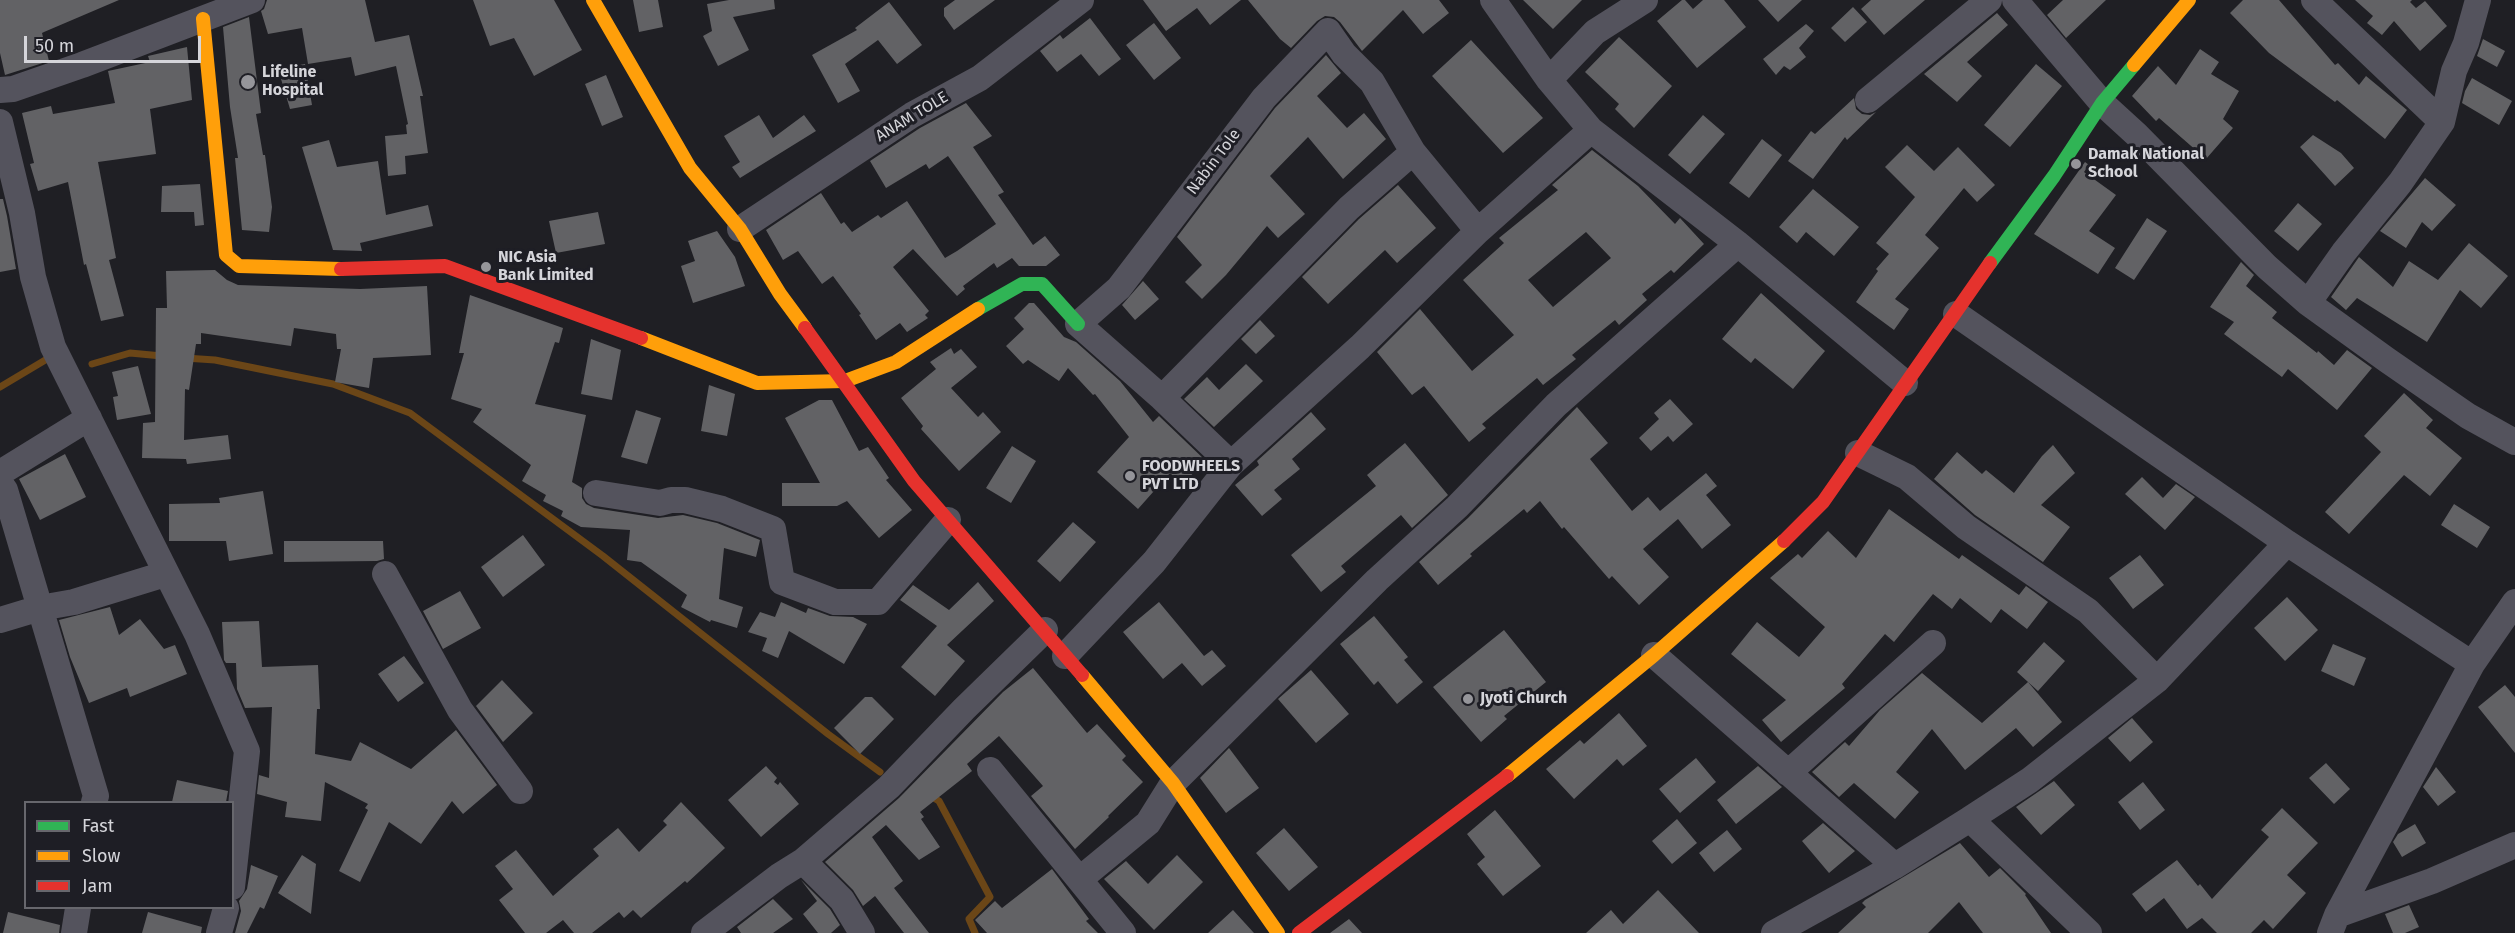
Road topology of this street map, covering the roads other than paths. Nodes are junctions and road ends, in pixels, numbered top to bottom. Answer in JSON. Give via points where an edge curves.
{"nodes":[{"id":1,"x":252,"y":0,"type":"edge"},
{"id":2,"x":592,"y":0,"type":"edge"},
{"id":3,"x":1081,"y":0,"type":"edge"},
{"id":4,"x":1493,"y":0,"type":"edge"},
{"id":5,"x":1645,"y":0,"type":"edge"},
{"id":6,"x":1989,"y":0,"type":"edge"},
{"id":7,"x":2015,"y":0,"type":"edge"},
{"id":8,"x":2189,"y":0,"type":"edge"},
{"id":9,"x":2314,"y":0,"type":"edge"},
{"id":10,"x":2478,"y":0,"type":"edge"},
{"id":11,"x":203,"y":19,"type":"junction"},
{"id":12,"x":1549,"y":80,"type":"junction"},
{"id":13,"x":0,"y":90,"type":"edge"},
{"id":14,"x":1868,"y":100,"type":"dead end"},
{"id":15,"x":2102,"y":103,"type":"junction"},
{"id":16,"x":0,"y":122,"type":"edge"},
{"id":17,"x":2442,"y":122,"type":"junction"},
{"id":18,"x":1590,"y":130,"type":"junction"},
{"id":19,"x":1413,"y":153,"type":"junction"},
{"id":20,"x":740,"y":229,"type":"junction"},
{"id":21,"x":1478,"y":231,"type":"junction"},
{"id":22,"x":1738,"y":244,"type":"junction"},
{"id":23,"x":2308,"y":303,"type":"junction"},
{"id":24,"x":1956,"y":314,"type":"junction"},
{"id":25,"x":1078,"y":324,"type":"junction"},
{"id":26,"x":845,"y":381,"type":"junction"},
{"id":27,"x":1905,"y":383,"type":"junction"},
{"id":28,"x":1162,"y":398,"type":"junction"},
{"id":29,"x":89,"y":418,"type":"junction"},
{"id":30,"x":2515,"y":442,"type":"edge"},
{"id":31,"x":1858,"y":453,"type":"junction"},
{"id":32,"x":1231,"y":464,"type":"junction"},
{"id":33,"x":0,"y":473,"type":"edge"},
{"id":34,"x":0,"y":483,"type":"edge"},
{"id":35,"x":596,"y":493,"type":"dead end"},
{"id":36,"x":948,"y":520,"type":"junction"},
{"id":37,"x":2287,"y":543,"type":"junction"},
{"id":38,"x":165,"y":574,"type":"junction"},
{"id":39,"x":385,"y":574,"type":"dead end"},
{"id":40,"x":2515,"y":602,"type":"edge"},
{"id":41,"x":40,"y":608,"type":"junction"},
{"id":42,"x":0,"y":620,"type":"edge"},
{"id":43,"x":1045,"y":630,"type":"junction"},
{"id":44,"x":1933,"y":643,"type":"dead end"},
{"id":45,"x":1654,"y":655,"type":"junction"},
{"id":46,"x":1065,"y":656,"type":"junction"},
{"id":47,"x":2472,"y":664,"type":"junction"},
{"id":48,"x":2157,"y":680,"type":"junction"},
{"id":49,"x":990,"y":770,"type":"dead end"},
{"id":50,"x":1788,"y":773,"type":"junction"},
{"id":51,"x":1173,"y":783,"type":"junction"},
{"id":52,"x":520,"y":791,"type":"dead end"},
{"id":53,"x":94,"y":801,"type":"edge"},
{"id":54,"x":1970,"y":819,"type":"junction"},
{"id":55,"x":2515,"y":844,"type":"edge"},
{"id":56,"x":804,"y":861,"type":"junction"},
{"id":57,"x":1895,"y":866,"type":"junction"},
{"id":58,"x":234,"y":868,"type":"edge"},
{"id":59,"x":1080,"y":879,"type":"junction"},
{"id":60,"x":78,"y":909,"type":"edge"},
{"id":61,"x":226,"y":909,"type":"edge"},
{"id":62,"x":2334,"y":924,"type":"edge"},
{"id":63,"x":74,"y":933,"type":"edge"},
{"id":64,"x":219,"y":933,"type":"edge"},
{"id":65,"x":704,"y":933,"type":"edge"},
{"id":66,"x":862,"y":933,"type":"edge"},
{"id":67,"x":1123,"y":933,"type":"edge"},
{"id":68,"x":1278,"y":933,"type":"edge"},
{"id":69,"x":1299,"y":933,"type":"edge"},
{"id":70,"x":1774,"y":933,"type":"edge"},
{"id":71,"x":2089,"y":933,"type":"edge"}],
"edges":[{"from":1,"to":11,"type":"street"},
{"from":2,"to":20,"type":"street","via":[[690,168]]},
{"from":3,"to":20,"type":"street","name":"ANAM TOLE","via":[[980,78],[912,115]]},
{"from":4,"to":12,"type":"street"},
{"from":5,"to":12,"type":"street","via":[[1595,32]]},
{"from":6,"to":14,"type":"street"},
{"from":7,"to":15,"type":"street"},
{"from":8,"to":15,"type":"street"},
{"from":9,"to":17,"type":"street"},
{"from":10,"to":17,"type":"street"},
{"from":11,"to":13,"type":"street","via":[[82,65]]},
{"from":11,"to":26,"type":"street","via":[[226,255],[239,266],[361,270],[445,266],[757,383]]},
{"from":12,"to":18,"type":"street"},
{"from":15,"to":23,"type":"street"},
{"from":15,"to":24,"type":"street"},
{"from":16,"to":29,"type":"street","via":[[52,347]]},
{"from":17,"to":23,"type":"street"},
{"from":18,"to":21,"type":"street"},
{"from":18,"to":22,"type":"street"},
{"from":19,"to":21,"type":"street","name":"Nabin Tole"},
{"from":19,"to":25,"type":"street","name":"Nabin Tole","via":[[1372,82],[1328,31],[1264,98],[1119,288]]},
{"from":19,"to":28,"type":"street","via":[[1349,208]]},
{"from":20,"to":26,"type":"street","via":[[780,294]]},
{"from":21,"to":32,"type":"street","via":[[1360,347]]},
{"from":22,"to":27,"type":"street"},
{"from":22,"to":51,"type":"street","via":[[1556,405],[1457,507],[1377,580]]},
{"from":23,"to":30,"type":"street","via":[[2468,416]]},
{"from":24,"to":27,"type":"street"},
{"from":24,"to":37,"type":"street"},
{"from":25,"to":26,"type":"street","via":[[1041,284],[1023,284],[896,362]]},
{"from":25,"to":28,"type":"street"},
{"from":26,"to":36,"type":"street","via":[[914,481]]},
{"from":27,"to":31,"type":"street"},
{"from":28,"to":32,"type":"street"},
{"from":29,"to":33,"type":"street"},
{"from":29,"to":38,"type":"street"},
{"from":31,"to":45,"type":"street","via":[[1823,502],[1789,537]]},
{"from":31,"to":48,"type":"street","via":[[1907,477],[1966,527],[2088,611]]},
{"from":32,"to":46,"type":"street","via":[[1154,562]]},
{"from":34,"to":41,"type":"street"},
{"from":35,"to":36,"type":"street","via":[[660,503],[685,500],[722,509],[773,529],[783,582],[835,602],[878,602]]},
{"from":36,"to":43,"type":"street"},
{"from":37,"to":47,"type":"street"},
{"from":37,"to":48,"type":"street"},
{"from":38,"to":41,"type":"street","via":[[74,602]]},
{"from":38,"to":58,"type":"street","via":[[197,634],[247,751]]},
{"from":39,"to":52,"type":"street","via":[[460,710]]},
{"from":40,"to":47,"type":"street"},
{"from":41,"to":42,"type":"street"},
{"from":41,"to":53,"type":"street"},
{"from":43,"to":46,"type":"street"},
{"from":43,"to":56,"type":"street","via":[[889,787]]},
{"from":44,"to":50,"type":"street"},
{"from":45,"to":50,"type":"street"},
{"from":45,"to":69,"type":"street","via":[[1510,774]]},
{"from":46,"to":51,"type":"street"},
{"from":47,"to":62,"type":"street"},
{"from":48,"to":54,"type":"street","via":[[2030,780]]},
{"from":49,"to":59,"type":"street"},
{"from":50,"to":57,"type":"street"},
{"from":51,"to":59,"type":"street","via":[[1148,824]]},
{"from":51,"to":68,"type":"street"},
{"from":54,"to":57,"type":"street"},
{"from":54,"to":71,"type":"street"},
{"from":55,"to":62,"type":"street"},
{"from":56,"to":65,"type":"street"},
{"from":56,"to":66,"type":"street","via":[[842,900]]},
{"from":57,"to":70,"type":"street"},
{"from":59,"to":67,"type":"street"},
{"from":60,"to":63,"type":"street"},
{"from":61,"to":64,"type":"street"}]}
